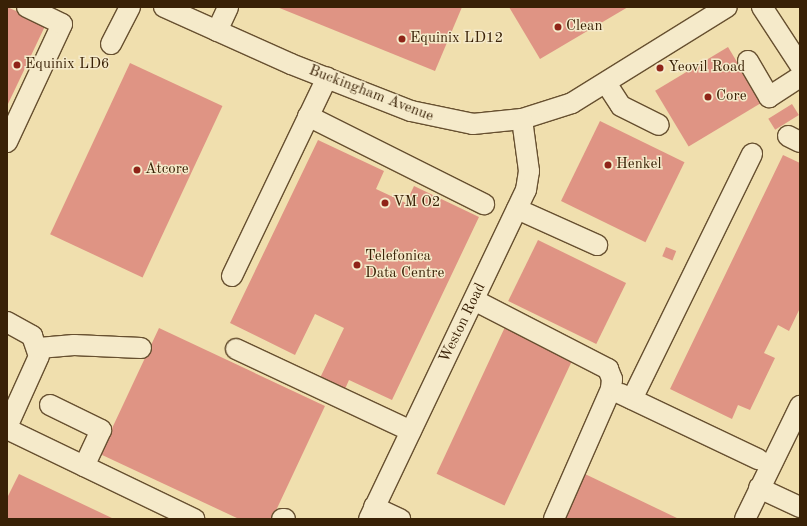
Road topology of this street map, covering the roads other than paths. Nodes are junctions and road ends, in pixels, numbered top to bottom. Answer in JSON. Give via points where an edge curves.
{"nodes":[{"id":1,"x":27,"y":7,"type":"edge"},
{"id":2,"x":130,"y":7,"type":"edge"},
{"id":3,"x":164,"y":7,"type":"edge"},
{"id":4,"x":228,"y":7,"type":"edge"},
{"id":5,"x":727,"y":7,"type":"edge"},
{"id":6,"x":762,"y":7,"type":"edge"},
{"id":7,"x":217,"y":31,"type":"junction"},
{"id":8,"x":111,"y":44,"type":"dead end"},
{"id":9,"x":748,"y":61,"type":"dead end"},
{"id":10,"x":800,"y":65,"type":"edge"},
{"id":11,"x":800,"y":77,"type":"edge"},
{"id":12,"x":327,"y":78,"type":"junction"},
{"id":13,"x":606,"y":83,"type":"junction"},
{"id":14,"x":308,"y":116,"type":"junction"},
{"id":15,"x":522,"y":119,"type":"junction"},
{"id":16,"x":659,"y":125,"type":"dead end"},
{"id":17,"x":7,"y":142,"type":"edge"},
{"id":18,"x":752,"y":154,"type":"dead end"},
{"id":19,"x":484,"y":204,"type":"dead end"},
{"id":20,"x":517,"y":209,"type":"junction"},
{"id":21,"x":597,"y":245,"type":"dead end"},
{"id":22,"x":232,"y":276,"type":"dead end"},
{"id":23,"x":474,"y":300,"type":"junction"},
{"id":24,"x":7,"y":322,"type":"edge"},
{"id":25,"x":39,"y":348,"type":"junction"},
{"id":26,"x":141,"y":348,"type":"dead end"},
{"id":27,"x":236,"y":349,"type":"dead end"},
{"id":28,"x":611,"y":389,"type":"junction"},
{"id":29,"x":632,"y":399,"type":"junction"},
{"id":30,"x":50,"y":405,"type":"dead end"},
{"id":31,"x":800,"y":406,"type":"edge"},
{"id":32,"x":7,"y":428,"type":"edge"},
{"id":33,"x":411,"y":431,"type":"junction"},
{"id":34,"x":758,"y":459,"type":"dead end"},
{"id":35,"x":84,"y":466,"type":"junction"},
{"id":36,"x":759,"y":488,"type":"junction"},
{"id":37,"x":800,"y":507,"type":"edge"},
{"id":38,"x":371,"y":513,"type":"edge"},
{"id":39,"x":194,"y":519,"type":"edge"},
{"id":40,"x":400,"y":519,"type":"edge"},
{"id":41,"x":554,"y":519,"type":"edge"},
{"id":42,"x":745,"y":519,"type":"edge"}],
"edges":[{"from":1,"to":17,"type":"street","via":[[62,24]]},
{"from":2,"to":8,"type":"street"},
{"from":3,"to":7,"type":"street","name":"Buckingham Avenue"},
{"from":4,"to":7,"type":"street"},
{"from":5,"to":13,"type":"street","name":"Buckingham Avenue"},
{"from":6,"to":10,"type":"street"},
{"from":7,"to":12,"type":"street","name":"Buckingham Avenue"},
{"from":9,"to":11,"type":"street","via":[[769,97]]},
{"from":12,"to":14,"type":"street"},
{"from":12,"to":15,"type":"street","name":"Buckingham Avenue","via":[[431,118],[473,124]]},
{"from":13,"to":15,"type":"street","name":"Buckingham Avenue","via":[[552,112]]},
{"from":13,"to":16,"type":"street","via":[[621,106]]},
{"from":14,"to":19,"type":"street"},
{"from":14,"to":22,"type":"street"},
{"from":15,"to":20,"type":"street","name":"Weston Road","via":[[528,181]]},
{"from":18,"to":29,"type":"street"},
{"from":20,"to":21,"type":"street"},
{"from":20,"to":23,"type":"street","name":"Weston Road"},
{"from":23,"to":28,"type":"street","via":[[608,369]]},
{"from":23,"to":33,"type":"street","name":"Weston Road"},
{"from":24,"to":25,"type":"street","via":[[32,336]]},
{"from":25,"to":26,"type":"street","via":[[74,345]]},
{"from":25,"to":32,"type":"street","via":[[37,362]]},
{"from":27,"to":33,"type":"street"},
{"from":28,"to":29,"type":"street"},
{"from":28,"to":41,"type":"street"},
{"from":29,"to":34,"type":"street"},
{"from":30,"to":35,"type":"street","via":[[101,430]]},
{"from":31,"to":36,"type":"street"},
{"from":32,"to":35,"type":"street"},
{"from":33,"to":38,"type":"street","name":"Weston Road"},
{"from":35,"to":39,"type":"street"},
{"from":36,"to":37,"type":"street"},
{"from":36,"to":42,"type":"street"},
{"from":38,"to":40,"type":"street"}]}
